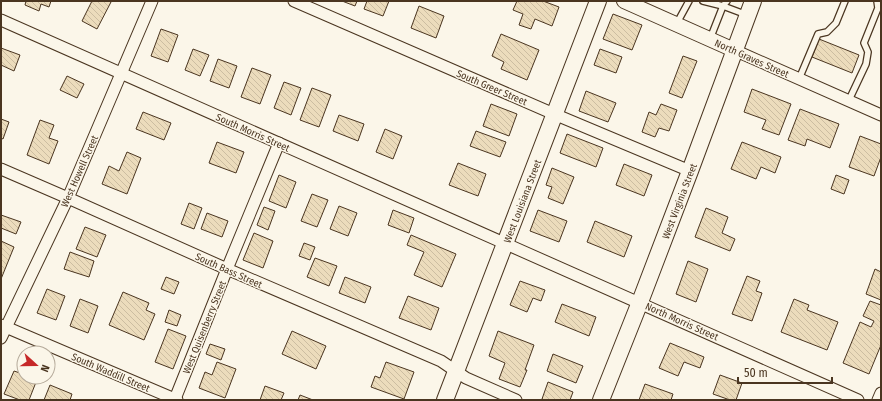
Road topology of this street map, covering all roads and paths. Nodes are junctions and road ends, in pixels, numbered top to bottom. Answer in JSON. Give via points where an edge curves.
{"nodes":[{"id":1,"x":152,"y":1,"type":"edge"},
{"id":2,"x":294,"y":1,"type":"edge"},
{"id":3,"x":598,"y":1,"type":"edge"},
{"id":4,"x":624,"y":1,"type":"edge"},
{"id":5,"x":689,"y":1,"type":"edge"},
{"id":6,"x":703,"y":1,"type":"edge"},
{"id":7,"x":845,"y":1,"type":"edge"},
{"id":8,"x":877,"y":1,"type":"edge"},
{"id":9,"x":725,"y":4,"type":"edge"},
{"id":10,"x":750,"y":8,"type":"edge"},
{"id":11,"x":1,"y":20,"type":"edge"},
{"id":12,"x":676,"y":24,"type":"junction"},
{"id":13,"x":710,"y":40,"type":"junction"},
{"id":14,"x":734,"y":50,"type":"junction"},
{"id":15,"x":121,"y":74,"type":"junction"},
{"id":16,"x":799,"y":79,"type":"junction"},
{"id":17,"x":849,"y":100,"type":"junction"},
{"id":18,"x":554,"y":114,"type":"junction"},
{"id":19,"x":881,"y":115,"type":"edge"},
{"id":20,"x":279,"y":143,"type":"junction"},
{"id":21,"x":1,"y":169,"type":"edge"},
{"id":22,"x":690,"y":171,"type":"junction"},
{"id":23,"x":68,"y":198,"type":"junction"},
{"id":24,"x":506,"y":243,"type":"junction"},
{"id":25,"x":226,"y":269,"type":"junction"},
{"id":26,"x":640,"y":302,"type":"junction"},
{"id":27,"x":3,"y":326,"type":"edge"},
{"id":28,"x":1,"y":338,"type":"edge"},
{"id":29,"x":456,"y":372,"type":"junction"},
{"id":30,"x":881,"y":393,"type":"edge"},
{"id":31,"x":176,"y":400,"type":"edge"},
{"id":32,"x":445,"y":400,"type":"edge"},
{"id":33,"x":516,"y":400,"type":"edge"},
{"id":34,"x":602,"y":400,"type":"edge"},
{"id":35,"x":858,"y":400,"type":"edge"},
{"id":36,"x":878,"y":400,"type":"edge"}],
"edges":[{"from":1,"to":15,"type":"street","name":"West Howell Street"},
{"from":2,"to":18,"type":"street","name":"South Greer Street"},
{"from":3,"to":18,"type":"main road","name":"West Louisiana Street"},
{"from":4,"to":12,"type":"street","name":"North Graves Street"},
{"from":5,"to":12,"type":"lane"},
{"from":6,"to":9,"type":"lane"},
{"from":7,"to":16,"type":"lane","via":[[836,24],[827,32],[818,34]]},
{"from":8,"to":17,"type":"lane","via":[[878,8],[864,43],[868,52],[866,64]]},
{"from":9,"to":10,"type":"lane"},
{"from":9,"to":13,"type":"lane"},
{"from":10,"to":14,"type":"main road","name":"West Virginia Street"},
{"from":11,"to":15,"type":"street","name":"South Morris Street"},
{"from":12,"to":13,"type":"street","name":"North Graves Street"},
{"from":13,"to":14,"type":"street","name":"North Graves Street"},
{"from":14,"to":16,"type":"street","name":"North Graves Street"},
{"from":14,"to":22,"type":"main road","name":"West Virginia Street"},
{"from":15,"to":20,"type":"street","name":"South Morris Street"},
{"from":15,"to":23,"type":"street","name":"West Howell Street"},
{"from":16,"to":17,"type":"street","name":"North Graves Street"},
{"from":17,"to":19,"type":"street","name":"North Graves Street"},
{"from":18,"to":22,"type":"street","name":"South Greer Street"},
{"from":18,"to":24,"type":"main road","name":"West Louisiana Street"},
{"from":20,"to":24,"type":"street","name":"South Morris Street"},
{"from":20,"to":25,"type":"street","name":"West Quisenberry Street"},
{"from":21,"to":23,"type":"street","name":"South Bass Street"},
{"from":22,"to":26,"type":"main road","name":"West Virginia Street"},
{"from":23,"to":25,"type":"street","name":"South Bass Street"},
{"from":23,"to":27,"type":"street","name":"West Howell Street"},
{"from":24,"to":26,"type":"street","name":"North Morris Street"},
{"from":24,"to":29,"type":"main road","name":"West Louisiana Street"},
{"from":25,"to":29,"type":"street","name":"South Bass Street","via":[[441,361]]},
{"from":25,"to":31,"type":"street","name":"West Quisenberry Street"},
{"from":26,"to":34,"type":"main road","name":"West Virginia Street"},
{"from":26,"to":35,"type":"street","name":"North Morris Street"},
{"from":27,"to":28,"type":"street","name":"West Howell Street"},
{"from":27,"to":31,"type":"street","name":"South Waddill Street"},
{"from":29,"to":32,"type":"main road","name":"West Louisiana Street"},
{"from":29,"to":33,"type":"street","name":"South Bass Street"},
{"from":30,"to":36,"type":"street"}]}
